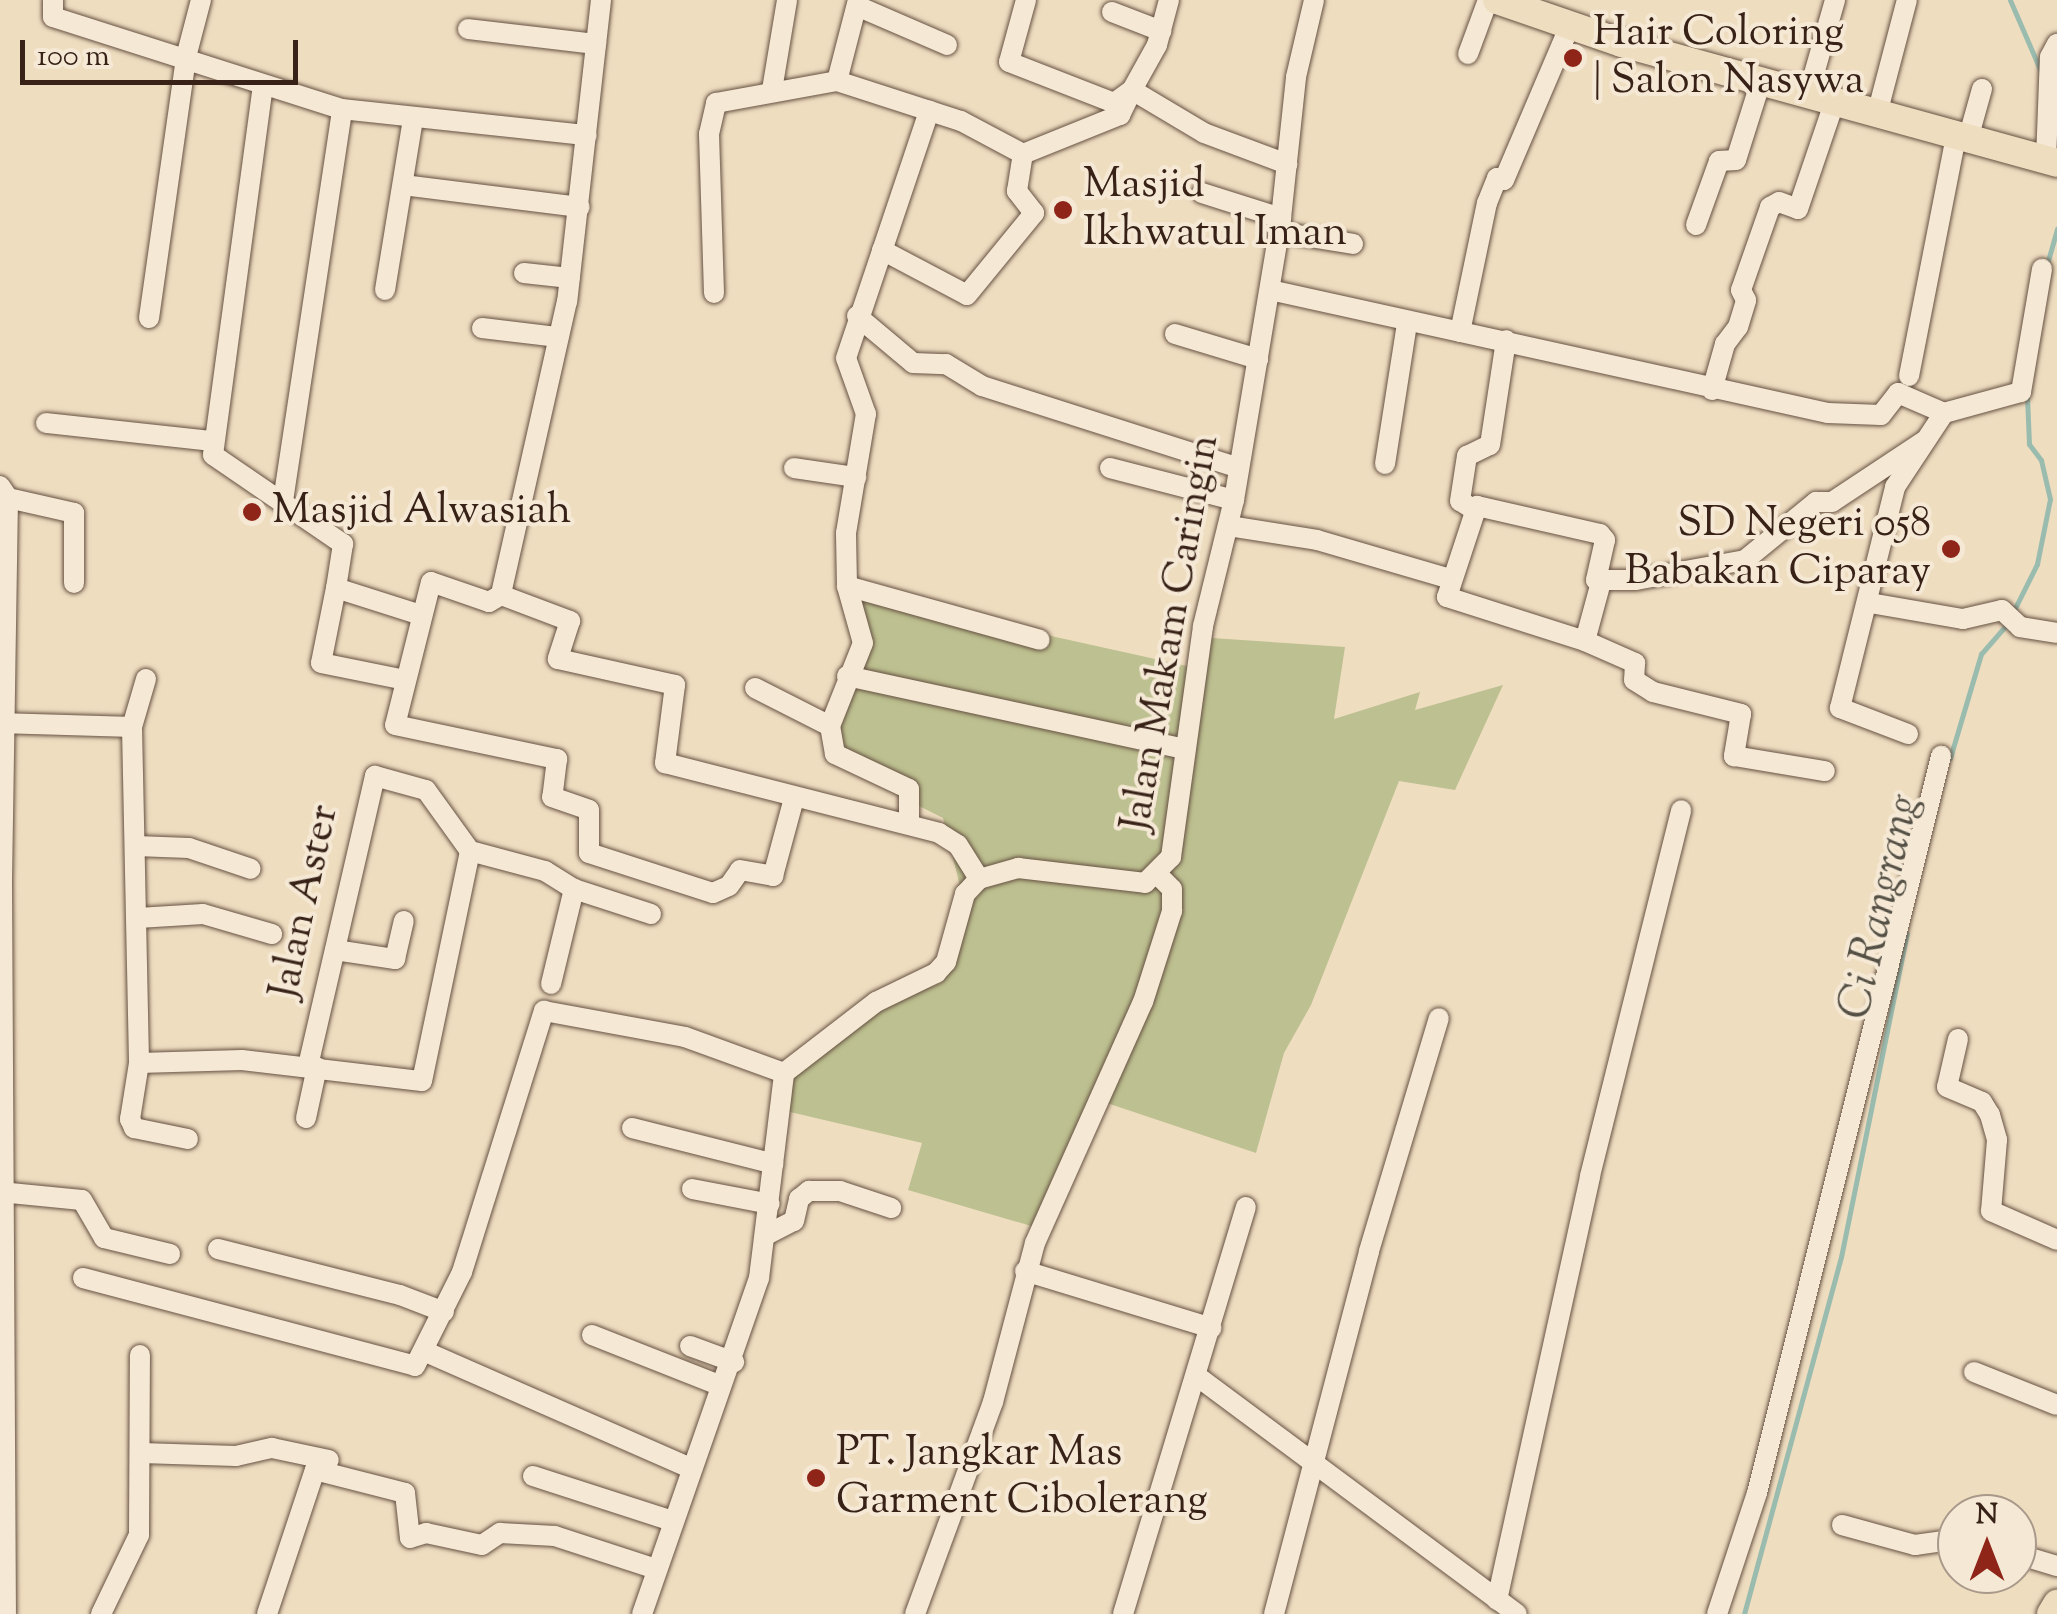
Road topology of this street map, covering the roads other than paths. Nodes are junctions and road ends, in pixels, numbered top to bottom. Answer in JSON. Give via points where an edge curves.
{"nodes":[{"id":1,"x":52,"y":0,"type":"edge"},
{"id":2,"x":202,"y":0,"type":"edge"},
{"id":3,"x":601,"y":0,"type":"edge"},
{"id":4,"x":787,"y":0,"type":"edge"},
{"id":5,"x":1026,"y":0,"type":"edge"},
{"id":6,"x":1169,"y":0,"type":"edge"},
{"id":7,"x":1314,"y":0,"type":"edge"},
{"id":8,"x":1488,"y":0,"type":"edge"},
{"id":9,"x":1497,"y":0,"type":"edge"},
{"id":10,"x":1835,"y":0,"type":"edge"},
{"id":11,"x":1908,"y":0,"type":"edge"},
{"id":12,"x":857,"y":3,"type":"edge"},
{"id":13,"x":1112,"y":12,"type":"dead end"},
{"id":14,"x":1570,"y":25,"type":"junction"},
{"id":15,"x":468,"y":29,"type":"dead end"},
{"id":16,"x":1161,"y":32,"type":"junction"},
{"id":17,"x":596,"y":44,"type":"junction"},
{"id":18,"x":2057,"y":44,"type":"edge"},
{"id":19,"x":947,"y":45,"type":"dead end"},
{"id":20,"x":1468,"y":54,"type":"dead end"},
{"id":21,"x":186,"y":56,"type":"junction"},
{"id":22,"x":838,"y":82,"type":"junction"},
{"id":23,"x":1760,"y":84,"type":"junction"},
{"id":24,"x":262,"y":86,"type":"junction"},
{"id":25,"x":1982,"y":89,"type":"dead end"},
{"id":26,"x":772,"y":90,"type":"junction"},
{"id":27,"x":1132,"y":90,"type":"junction"},
{"id":28,"x":1821,"y":99,"type":"junction"},
{"id":29,"x":342,"y":109,"type":"junction"},
{"id":30,"x":929,"y":111,"type":"junction"},
{"id":31,"x":1876,"y":114,"type":"junction"},
{"id":32,"x":413,"y":119,"type":"junction"},
{"id":33,"x":586,"y":135,"type":"junction"},
{"id":34,"x":1962,"y":138,"type":"junction"},
{"id":35,"x":1023,"y":154,"type":"junction"},
{"id":36,"x":2052,"y":162,"type":"edge"},
{"id":37,"x":1287,"y":164,"type":"junction"},
{"id":38,"x":402,"y":185,"type":"junction"},
{"id":39,"x":1202,"y":193,"type":"dead end"},
{"id":40,"x":580,"y":207,"type":"junction"},
{"id":41,"x":1696,"y":224,"type":"dead end"},
{"id":42,"x":1280,"y":225,"type":"junction"},
{"id":43,"x":1353,"y":244,"type":"dead end"},
{"id":44,"x":882,"y":250,"type":"junction"},
{"id":45,"x":2042,"y":269,"type":"dead end"},
{"id":46,"x":524,"y":273,"type":"dead end"},
{"id":47,"x":570,"y":278,"type":"junction"},
{"id":48,"x":384,"y":290,"type":"dead end"},
{"id":49,"x":1270,"y":290,"type":"junction"},
{"id":50,"x":714,"y":293,"type":"dead end"},
{"id":51,"x":857,"y":316,"type":"junction"},
{"id":52,"x":149,"y":318,"type":"dead end"},
{"id":53,"x":1407,"y":322,"type":"junction"},
{"id":54,"x":482,"y":328,"type":"dead end"},
{"id":55,"x":1460,"y":332,"type":"junction"},
{"id":56,"x":1175,"y":334,"type":"dead end"},
{"id":57,"x":558,"y":337,"type":"junction"},
{"id":58,"x":1506,"y":340,"type":"junction"},
{"id":59,"x":1258,"y":359,"type":"junction"},
{"id":60,"x":1909,"y":376,"type":"dead end"},
{"id":61,"x":1712,"y":390,"type":"junction"},
{"id":62,"x":1944,"y":413,"type":"junction"},
{"id":63,"x":46,"y":423,"type":"dead end"},
{"id":64,"x":212,"y":440,"type":"junction"},
{"id":65,"x":1924,"y":441,"type":"junction"},
{"id":66,"x":1385,"y":464,"type":"dead end"},
{"id":67,"x":794,"y":468,"type":"dead end"},
{"id":68,"x":1110,"y":468,"type":"dead end"},
{"id":69,"x":1238,"y":468,"type":"junction"},
{"id":70,"x":856,"y":477,"type":"junction"},
{"id":71,"x":4,"y":492,"type":"edge"},
{"id":72,"x":1234,"y":500,"type":"junction"},
{"id":73,"x":282,"y":501,"type":"junction"},
{"id":74,"x":1473,"y":508,"type":"junction"},
{"id":75,"x":1228,"y":526,"type":"junction"},
{"id":76,"x":1450,"y":579,"type":"junction"},
{"id":77,"x":1600,"y":582,"type":"junction"},
{"id":78,"x":74,"y":584,"type":"dead end"},
{"id":79,"x":847,"y":586,"type":"junction"},
{"id":80,"x":336,"y":588,"type":"junction"},
{"id":81,"x":501,"y":595,"type":"junction"},
{"id":82,"x":1870,"y":603,"type":"junction"},
{"id":83,"x":421,"y":615,"type":"junction"},
{"id":84,"x":2057,"y":633,"type":"edge"},
{"id":85,"x":1040,"y":640,"type":"dead end"},
{"id":86,"x":1585,"y":641,"type":"junction"},
{"id":87,"x":847,"y":676,"type":"junction"},
{"id":88,"x":146,"y":679,"type":"dead end"},
{"id":89,"x":405,"y":680,"type":"junction"},
{"id":90,"x":755,"y":688,"type":"dead end"},
{"id":91,"x":2,"y":723,"type":"edge"},
{"id":92,"x":830,"y":726,"type":"junction"},
{"id":93,"x":132,"y":727,"type":"junction"},
{"id":94,"x":1908,"y":734,"type":"dead end"},
{"id":95,"x":1185,"y":749,"type":"junction"},
{"id":96,"x":1940,"y":756,"type":"dead end"},
{"id":97,"x":1825,"y":771,"type":"dead end"},
{"id":98,"x":794,"y":798,"type":"junction"},
{"id":99,"x":1682,"y":810,"type":"dead end"},
{"id":100,"x":909,"y":824,"type":"junction"},
{"id":101,"x":136,"y":846,"type":"junction"},
{"id":102,"x":470,"y":851,"type":"junction"},
{"id":103,"x":251,"y":869,"type":"dead end"},
{"id":104,"x":1158,"y":876,"type":"junction"},
{"id":105,"x":978,"y":879,"type":"junction"},
{"id":106,"x":574,"y":889,"type":"junction"},
{"id":107,"x":651,"y":914,"type":"dead end"},
{"id":108,"x":138,"y":918,"type":"junction"},
{"id":109,"x":404,"y":922,"type":"dead end"},
{"id":110,"x":272,"y":934,"type":"dead end"},
{"id":111,"x":335,"y":950,"type":"junction"},
{"id":112,"x":551,"y":984,"type":"dead end"},
{"id":113,"x":1439,"y":1018,"type":"dead end"},
{"id":114,"x":1958,"y":1039,"type":"dead end"},
{"id":115,"x":139,"y":1063,"type":"junction"},
{"id":116,"x":312,"y":1067,"type":"junction"},
{"id":117,"x":787,"y":1070,"type":"junction"},
{"id":118,"x":306,"y":1118,"type":"dead end"},
{"id":119,"x":632,"y":1128,"type":"dead end"},
{"id":120,"x":188,"y":1139,"type":"dead end"},
{"id":121,"x":772,"y":1184,"type":"junction"},
{"id":122,"x":692,"y":1189,"type":"dead end"},
{"id":123,"x":1,"y":1192,"type":"edge"},
{"id":124,"x":1246,"y":1207,"type":"dead end"},
{"id":125,"x":891,"y":1208,"type":"dead end"},
{"id":126,"x":766,"y":1235,"type":"junction"},
{"id":127,"x":2057,"y":1240,"type":"edge"},
{"id":128,"x":218,"y":1249,"type":"dead end"},
{"id":129,"x":170,"y":1254,"type":"dead end"},
{"id":130,"x":1026,"y":1270,"type":"junction"},
{"id":131,"x":82,"y":1278,"type":"dead end"},
{"id":132,"x":444,"y":1312,"type":"junction"},
{"id":133,"x":1212,"y":1328,"type":"junction"},
{"id":134,"x":592,"y":1336,"type":"dead end"},
{"id":135,"x":690,"y":1346,"type":"dead end"},
{"id":136,"x":426,"y":1352,"type":"junction"},
{"id":137,"x":140,"y":1355,"type":"dead end"},
{"id":138,"x":734,"y":1362,"type":"junction"},
{"id":139,"x":1974,"y":1372,"type":"dead end"},
{"id":140,"x":1198,"y":1376,"type":"junction"},
{"id":141,"x":719,"y":1386,"type":"junction"},
{"id":142,"x":2057,"y":1405,"type":"edge"},
{"id":143,"x":141,"y":1453,"type":"junction"},
{"id":144,"x":330,"y":1460,"type":"dead end"},
{"id":145,"x":1313,"y":1466,"type":"junction"},
{"id":146,"x":690,"y":1468,"type":"junction"},
{"id":147,"x":533,"y":1476,"type":"dead end"},
{"id":148,"x":672,"y":1521,"type":"junction"},
{"id":149,"x":1842,"y":1524,"type":"dead end"},
{"id":150,"x":1937,"y":1542,"type":"edge"},
{"id":151,"x":656,"y":1569,"type":"junction"},
{"id":152,"x":1497,"y":1600,"type":"junction"},
{"id":153,"x":2057,"y":1604,"type":"edge"},
{"id":154,"x":6,"y":1614,"type":"edge"},
{"id":155,"x":101,"y":1614,"type":"edge"},
{"id":156,"x":267,"y":1614,"type":"edge"},
{"id":157,"x":642,"y":1614,"type":"edge"},
{"id":158,"x":915,"y":1614,"type":"edge"},
{"id":159,"x":1123,"y":1614,"type":"edge"},
{"id":160,"x":1274,"y":1614,"type":"edge"},
{"id":161,"x":1517,"y":1614,"type":"edge"},
{"id":162,"x":1717,"y":1614,"type":"edge"},
{"id":163,"x":2051,"y":1614,"type":"edge"}],
"edges":[{"from":1,"to":21,"type":"street","via":[[54,17]]},
{"from":2,"to":21,"type":"street"},
{"from":3,"to":17,"type":"street"},
{"from":4,"to":26,"type":"street"},
{"from":5,"to":27,"type":"street","via":[[1008,62],[1114,103]]},
{"from":6,"to":16,"type":"street"},
{"from":7,"to":37,"type":"street","name":"Jalan Makam Caringin","via":[[1296,77]]},
{"from":8,"to":20,"type":"street"},
{"from":9,"to":14,"type":"main road"},
{"from":10,"to":28,"type":"street"},
{"from":11,"to":31,"type":"street"},
{"from":12,"to":19,"type":"street"},
{"from":12,"to":22,"type":"street"},
{"from":13,"to":16,"type":"street"},
{"from":14,"to":23,"type":"main road"},
{"from":14,"to":55,"type":"street","via":[[1504,180],[1497,178],[1487,203]]},
{"from":15,"to":17,"type":"street"},
{"from":16,"to":27,"type":"street"},
{"from":17,"to":33,"type":"street"},
{"from":18,"to":36,"type":"street","via":[[2049,82]]},
{"from":21,"to":24,"type":"street"},
{"from":21,"to":52,"type":"street"},
{"from":22,"to":26,"type":"street"},
{"from":22,"to":30,"type":"street"},
{"from":23,"to":28,"type":"main road"},
{"from":23,"to":41,"type":"street","via":[[1736,160],[1719,162]]},
{"from":24,"to":29,"type":"street"},
{"from":24,"to":64,"type":"street"},
{"from":25,"to":34,"type":"street"},
{"from":26,"to":50,"type":"street","via":[[721,99],[712,114]]},
{"from":27,"to":35,"type":"street","via":[[1120,115]]},
{"from":27,"to":37,"type":"street","via":[[1204,134]]},
{"from":28,"to":31,"type":"main road"},
{"from":28,"to":61,"type":"street","via":[[1798,208],[1773,204],[1738,327],[1725,344]]},
{"from":29,"to":32,"type":"street"},
{"from":29,"to":73,"type":"street"},
{"from":30,"to":35,"type":"street"},
{"from":30,"to":44,"type":"street"},
{"from":31,"to":34,"type":"main road"},
{"from":32,"to":33,"type":"street"},
{"from":32,"to":38,"type":"street"},
{"from":33,"to":40,"type":"street"},
{"from":34,"to":36,"type":"main road"},
{"from":34,"to":60,"type":"street"},
{"from":35,"to":44,"type":"street","via":[[1017,191],[1034,213],[967,295]]},
{"from":37,"to":42,"type":"street","name":"Jalan Makam Caringin"},
{"from":38,"to":40,"type":"street"},
{"from":38,"to":48,"type":"street"},
{"from":39,"to":42,"type":"street"},
{"from":40,"to":47,"type":"street"},
{"from":42,"to":43,"type":"street"},
{"from":42,"to":49,"type":"street","name":"Jalan Makam Caringin"},
{"from":44,"to":51,"type":"street"},
{"from":45,"to":62,"type":"street","via":[[2021,392]]},
{"from":46,"to":47,"type":"street"},
{"from":47,"to":57,"type":"street"},
{"from":49,"to":53,"type":"street"},
{"from":49,"to":59,"type":"street","name":"Jalan Makam Caringin"},
{"from":51,"to":69,"type":"street","via":[[913,363],[946,364],[982,386]]},
{"from":51,"to":70,"type":"street","via":[[846,358],[866,414]]},
{"from":53,"to":55,"type":"street"},
{"from":53,"to":66,"type":"street"},
{"from":54,"to":57,"type":"street"},
{"from":55,"to":58,"type":"street"},
{"from":56,"to":59,"type":"street"},
{"from":57,"to":81,"type":"street"},
{"from":58,"to":61,"type":"street"},
{"from":58,"to":74,"type":"street","via":[[1490,445],[1467,456],[1460,501]]},
{"from":59,"to":69,"type":"street","name":"Jalan Makam Caringin"},
{"from":61,"to":62,"type":"street","via":[[1840,415],[1882,415],[1898,394]]},
{"from":62,"to":65,"type":"street"},
{"from":63,"to":64,"type":"street"},
{"from":64,"to":73,"type":"street","via":[[215,460]]},
{"from":65,"to":77,"type":"street","via":[[1832,502],[1816,502],[1744,560]]},
{"from":65,"to":82,"type":"street","via":[[1894,487]]},
{"from":67,"to":70,"type":"street"},
{"from":68,"to":72,"type":"street"},
{"from":69,"to":72,"type":"street","name":"Jalan Makam Caringin"},
{"from":70,"to":79,"type":"street","via":[[846,533]]},
{"from":71,"to":78,"type":"street","via":[[74,513]]},
{"from":71,"to":91,"type":"street"},
{"from":72,"to":75,"type":"street","name":"Jalan Makam Caringin"},
{"from":73,"to":80,"type":"street","via":[[343,544]]},
{"from":74,"to":76,"type":"street"},
{"from":74,"to":77,"type":"street","via":[[1600,534],[1606,540]]},
{"from":75,"to":76,"type":"street","via":[[1331,543]]},
{"from":75,"to":95,"type":"street","name":"Jalan Makam Caringin"},
{"from":76,"to":86,"type":"street","via":[[1447,598]]},
{"from":77,"to":86,"type":"street"},
{"from":79,"to":85,"type":"street"},
{"from":79,"to":87,"type":"street","via":[[862,644]]},
{"from":80,"to":83,"type":"street"},
{"from":80,"to":89,"type":"street","via":[[322,663]]},
{"from":81,"to":83,"type":"street","via":[[489,602],[431,582]]},
{"from":81,"to":98,"type":"street","via":[[570,622],[558,659],[674,684],[665,763]]},
{"from":82,"to":84,"type":"street","via":[[1963,619],[2002,610],[2020,626]]},
{"from":82,"to":94,"type":"street","via":[[1840,708]]},
{"from":83,"to":89,"type":"street"},
{"from":86,"to":97,"type":"street","via":[[1636,663],[1634,682],[1653,692],[1742,714],[1734,756]]},
{"from":87,"to":92,"type":"street"},
{"from":87,"to":95,"type":"street"},
{"from":88,"to":93,"type":"street"},
{"from":89,"to":98,"type":"street","via":[[397,726],[557,759],[552,797],[590,810],[589,853],[714,893],[740,870],[773,876]]},
{"from":90,"to":92,"type":"street"},
{"from":91,"to":93,"type":"street"},
{"from":91,"to":123,"type":"street"},
{"from":92,"to":100,"type":"street","via":[[835,754],[909,789]]},
{"from":93,"to":101,"type":"street"},
{"from":95,"to":104,"type":"street","name":"Jalan Makam Caringin","via":[[1175,837]]},
{"from":96,"to":162,"type":"street","via":[[1758,1493]]},
{"from":98,"to":100,"type":"street"},
{"from":99,"to":152,"type":"street","via":[[1590,1176]]},
{"from":100,"to":105,"type":"street","via":[[958,846]]},
{"from":101,"to":103,"type":"street","via":[[188,848]]},
{"from":101,"to":108,"type":"street"},
{"from":102,"to":106,"type":"street","via":[[545,870]]},
{"from":102,"to":111,"type":"street","name":"Jalan Aster","via":[[426,790],[375,776]]},
{"from":102,"to":116,"type":"street","via":[[426,1078]]},
{"from":104,"to":105,"type":"street","name":"Jalan Makam Caringin","via":[[1137,883],[1018,868]]},
{"from":104,"to":130,"type":"street","via":[[1172,889],[1172,911],[1143,1002]]},
{"from":105,"to":117,"type":"street","via":[[965,894],[946,962],[936,973],[876,1002]]},
{"from":106,"to":107,"type":"street"},
{"from":106,"to":112,"type":"street"},
{"from":108,"to":110,"type":"street","via":[[203,914]]},
{"from":108,"to":115,"type":"street"},
{"from":109,"to":111,"type":"street","via":[[395,960]]},
{"from":111,"to":116,"type":"street","name":"Jalan Aster"},
{"from":113,"to":145,"type":"street"},
{"from":114,"to":127,"type":"street","via":[[1947,1087],[1982,1102],[1990,1114],[1996,1140],[1991,1211]]},
{"from":115,"to":116,"type":"street","via":[[242,1060]]},
{"from":115,"to":120,"type":"street","via":[[131,1126]]},
{"from":116,"to":118,"type":"street","name":"Jalan Aster"},
{"from":117,"to":121,"type":"street"},
{"from":117,"to":132,"type":"street","via":[[559,1009],[542,1014]]},
{"from":119,"to":121,"type":"street"},
{"from":121,"to":122,"type":"street"},
{"from":121,"to":126,"type":"street"},
{"from":123,"to":129,"type":"street","via":[[82,1200],[104,1238]]},
{"from":123,"to":154,"type":"street"},
{"from":124,"to":133,"type":"street"},
{"from":125,"to":126,"type":"street","via":[[809,1190],[799,1199],[794,1222]]},
{"from":126,"to":138,"type":"street"},
{"from":128,"to":132,"type":"street"},
{"from":130,"to":133,"type":"street"},
{"from":130,"to":158,"type":"street","via":[[993,1402]]},
{"from":131,"to":136,"type":"street","via":[[414,1367]]},
{"from":132,"to":136,"type":"street"},
{"from":133,"to":140,"type":"street"},
{"from":134,"to":141,"type":"street"},
{"from":135,"to":138,"type":"street"},
{"from":136,"to":146,"type":"street"},
{"from":137,"to":143,"type":"street"},
{"from":138,"to":141,"type":"street"},
{"from":139,"to":142,"type":"street"},
{"from":140,"to":145,"type":"street"},
{"from":140,"to":159,"type":"street"},
{"from":141,"to":146,"type":"street"},
{"from":143,"to":144,"type":"street","via":[[236,1456],[272,1448]]},
{"from":143,"to":155,"type":"street","via":[[139,1535]]},
{"from":145,"to":152,"type":"street"},
{"from":145,"to":160,"type":"street"},
{"from":146,"to":148,"type":"street"},
{"from":147,"to":148,"type":"street"},
{"from":148,"to":151,"type":"street"},
{"from":149,"to":150,"type":"street","via":[[1915,1546]]},
{"from":151,"to":156,"type":"street","via":[[555,1536],[500,1532],[482,1545],[426,1534],[410,1538],[405,1493],[315,1470]]},
{"from":151,"to":157,"type":"street"},
{"from":152,"to":161,"type":"street"},
{"from":153,"to":163,"type":"main road"}]}
